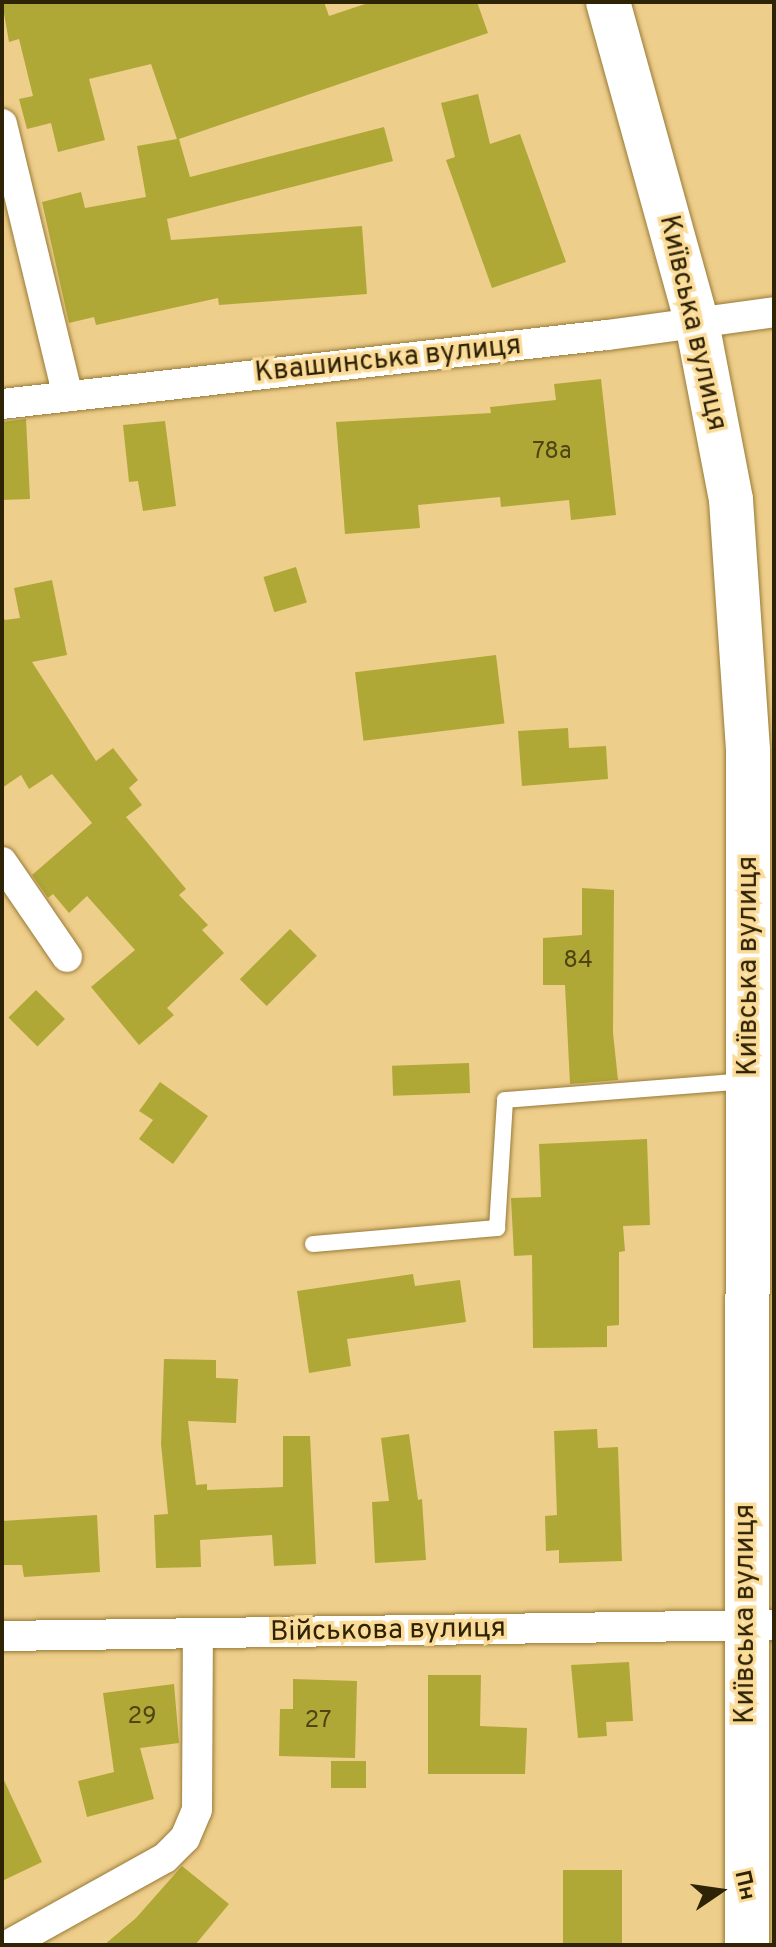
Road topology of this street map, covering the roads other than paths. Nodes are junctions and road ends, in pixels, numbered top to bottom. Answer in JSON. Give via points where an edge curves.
{"nodes":[{"id":1,"x":608,"y":2,"type":"edge"},
{"id":2,"x":2,"y":124,"type":"edge"},
{"id":3,"x":774,"y":312,"type":"edge"},
{"id":4,"x":697,"y":323,"type":"junction"},
{"id":5,"x":68,"y":396,"type":"junction"},
{"id":6,"x":2,"y":404,"type":"edge"},
{"id":7,"x":2,"y":862,"type":"edge"},
{"id":8,"x":67,"y":957,"type":"dead end"},
{"id":9,"x":749,"y":1081,"type":"junction"},
{"id":10,"x":313,"y":1244,"type":"dead end"},
{"id":11,"x":760,"y":1624,"type":"edge"},
{"id":12,"x":198,"y":1635,"type":"junction"},
{"id":13,"x":2,"y":1636,"type":"edge"},
{"id":14,"x":8,"y":1945,"type":"edge"},
{"id":15,"x":747,"y":1945,"type":"edge"}],
"edges":[{"from":1,"to":4,"type":"main road","name":"Київська вулиця"},
{"from":2,"to":5,"type":"street"},
{"from":3,"to":4,"type":"street","name":"Квашинська вулиця"},
{"from":4,"to":5,"type":"street","name":"Квашинська вулиця"},
{"from":4,"to":9,"type":"main road","name":"Київська вулиця","via":[[731,500],[748,750]]},
{"from":5,"to":6,"type":"street","name":"Квашинська вулиця"},
{"from":7,"to":8,"type":"street"},
{"from":9,"to":10,"type":"lane","via":[[505,1100],[497,1228]]},
{"from":9,"to":11,"type":"main road","name":"Київська вулиця"},
{"from":11,"to":12,"type":"street","name":"Військова вулиця"},
{"from":11,"to":15,"type":"main road","name":"Київська вулиця"},
{"from":12,"to":13,"type":"street","name":"Військова вулиця"},
{"from":12,"to":14,"type":"street","via":[[197,1810],[185,1838],[165,1858]]}]}
